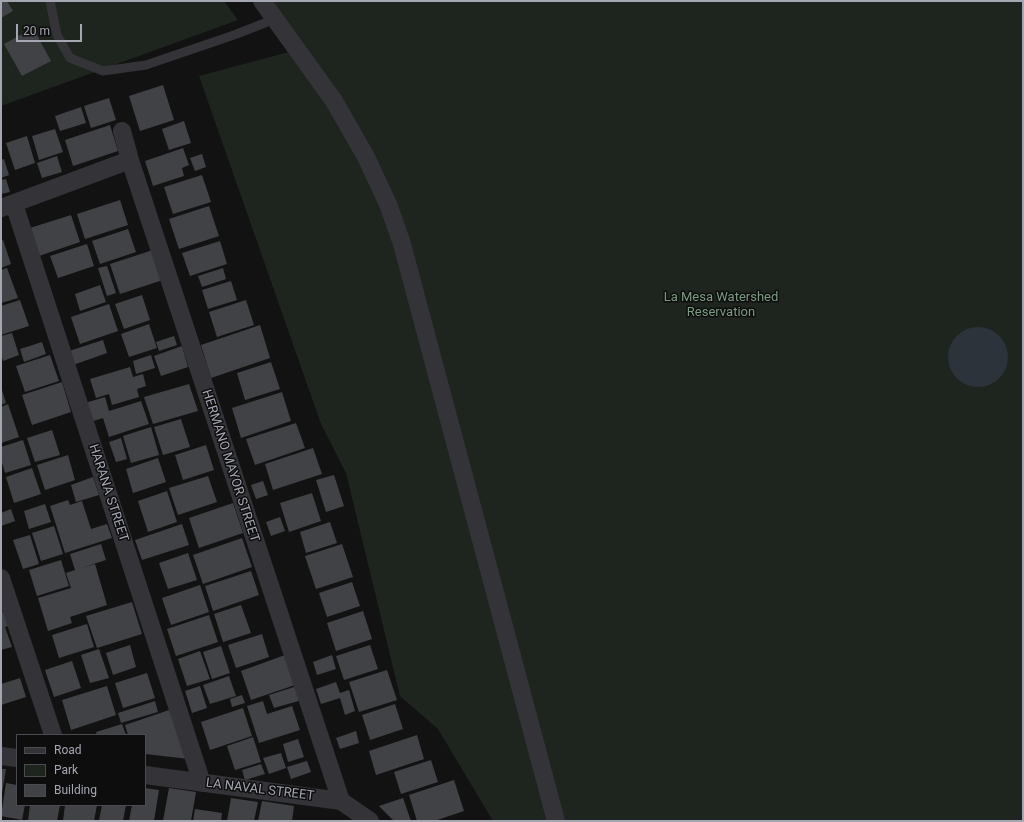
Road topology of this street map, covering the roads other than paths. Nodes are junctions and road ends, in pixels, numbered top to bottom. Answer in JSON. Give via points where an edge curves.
{"nodes":[{"id":1,"x":50,"y":1,"type":"edge"},
{"id":2,"x":262,"y":1,"type":"edge"},
{"id":3,"x":275,"y":19,"type":"junction"},
{"id":4,"x":122,"y":131,"type":"dead end"},
{"id":5,"x":130,"y":160,"type":"junction"},
{"id":6,"x":8,"y":206,"type":"edge"},
{"id":7,"x":1,"y":578,"type":"edge"},
{"id":8,"x":53,"y":734,"type":"edge"},
{"id":9,"x":1,"y":756,"type":"edge"},
{"id":10,"x":16,"y":758,"type":"edge"},
{"id":11,"x":146,"y":775,"type":"edge"},
{"id":12,"x":202,"y":783,"type":"junction"},
{"id":13,"x":341,"y":801,"type":"junction"},
{"id":14,"x":370,"y":821,"type":"edge"},
{"id":15,"x":556,"y":821,"type":"edge"}],
"edges":[{"from":1,"to":3,"type":"lane","via":[[57,34],[70,58],[103,71],[146,65]]},
{"from":2,"to":3,"type":"street"},
{"from":3,"to":15,"type":"street","via":[[334,101],[366,157],[388,204],[402,244]]},
{"from":4,"to":5,"type":"street","name":"HERMANO MAYOR STREET"},
{"from":5,"to":6,"type":"street"},
{"from":5,"to":13,"type":"street","name":"HERMANO MAYOR STREET"},
{"from":6,"to":12,"type":"street","name":"HARANA STREET"},
{"from":7,"to":8,"type":"street"},
{"from":9,"to":10,"type":"street"},
{"from":11,"to":12,"type":"street","name":"LA NAVAL STREET"},
{"from":12,"to":13,"type":"street","name":"LA NAVAL STREET"},
{"from":13,"to":14,"type":"street","name":"LA NAVAL STREET"}]}
